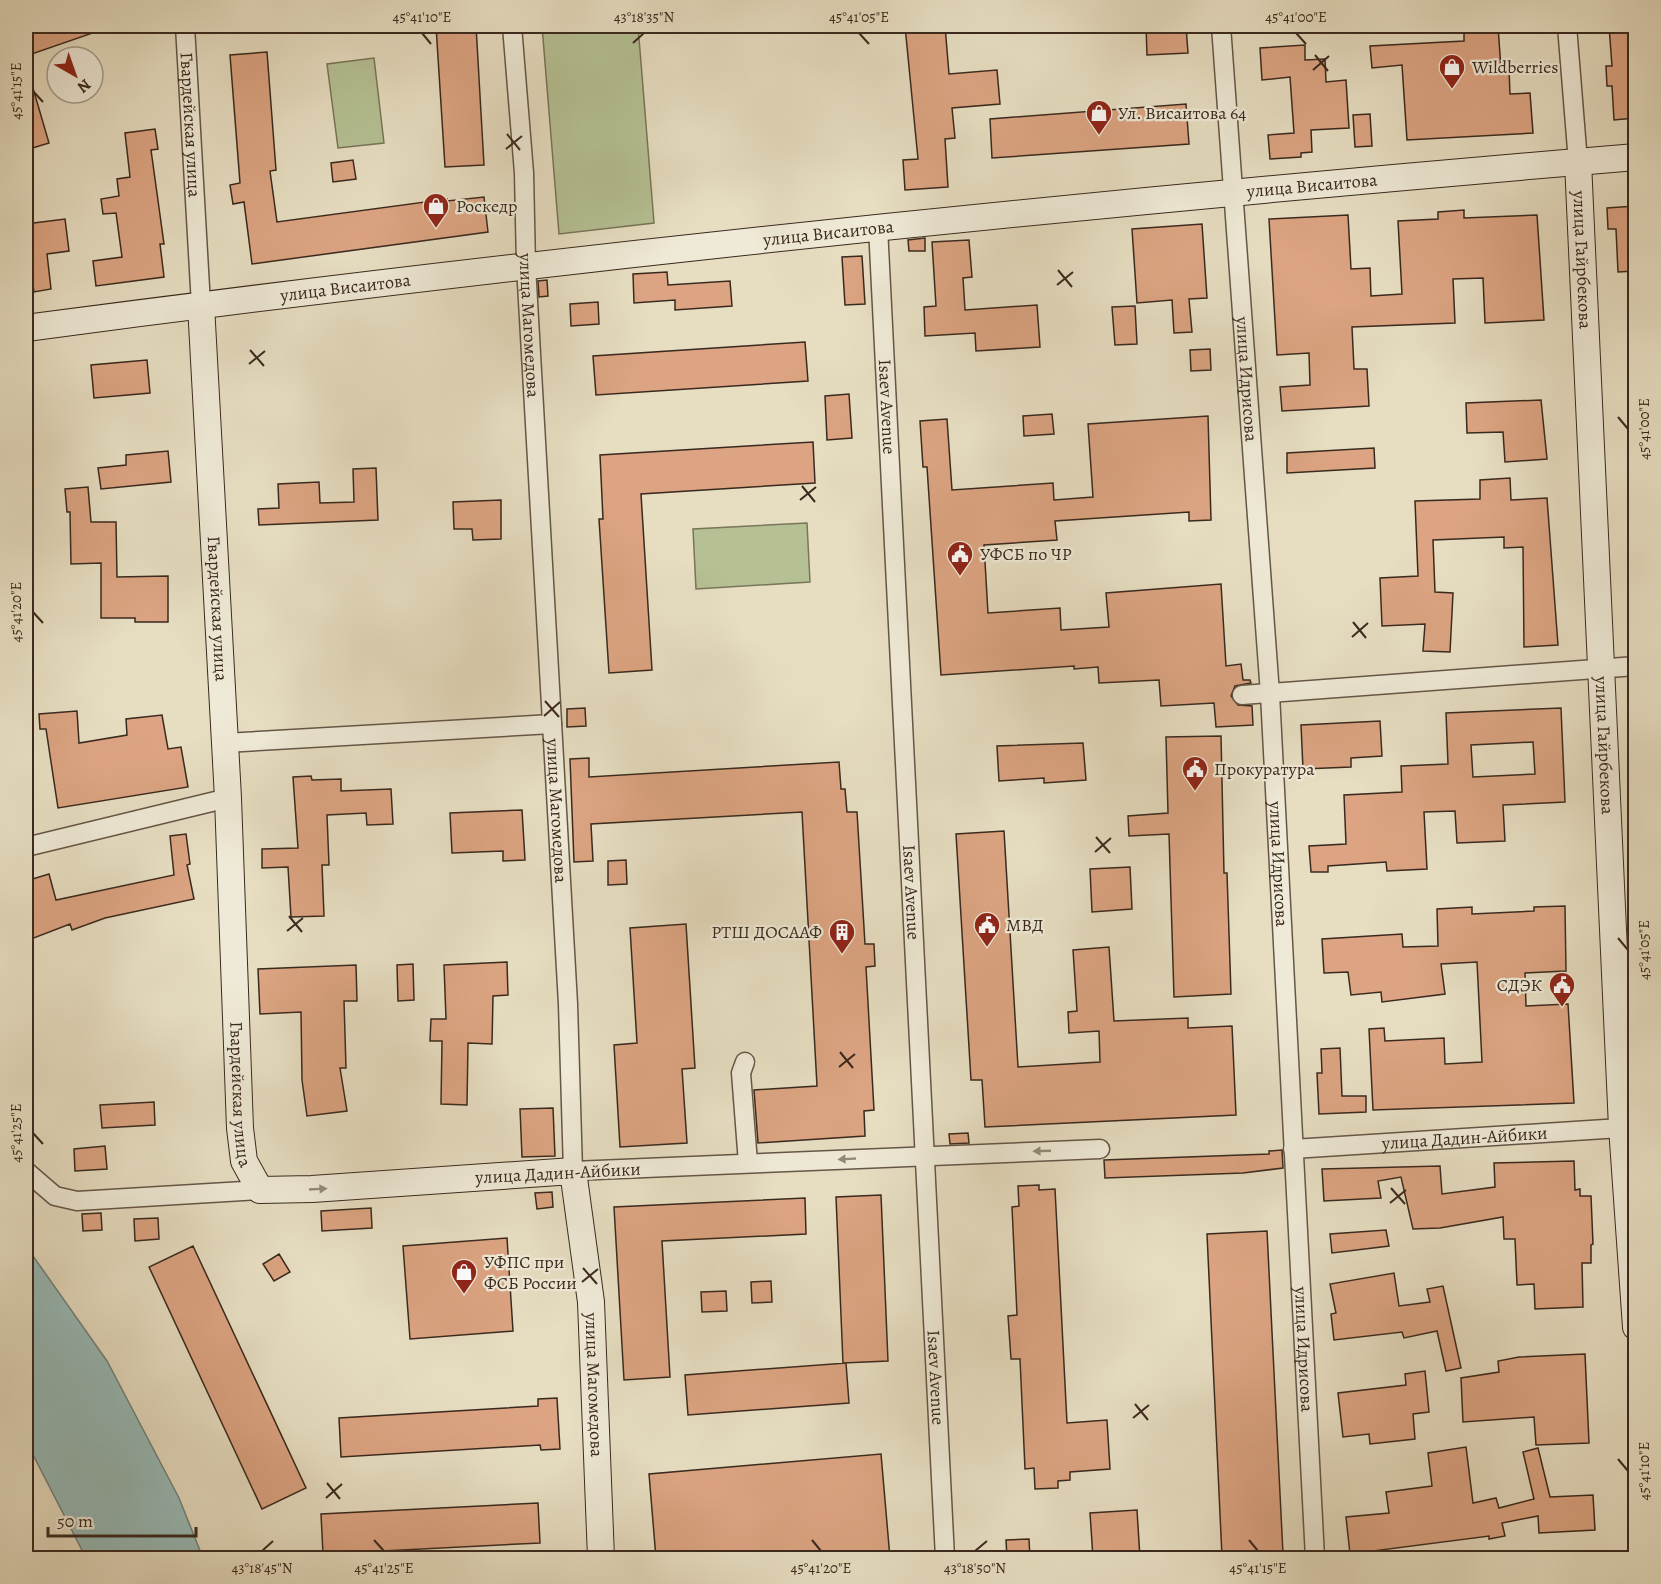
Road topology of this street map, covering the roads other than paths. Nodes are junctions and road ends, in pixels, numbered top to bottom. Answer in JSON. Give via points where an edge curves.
{"nodes":[{"id":1,"x":185,"y":26,"type":"edge"},
{"id":2,"x":512,"y":26,"type":"edge"},
{"id":3,"x":1221,"y":26,"type":"edge"},
{"id":4,"x":1567,"y":26,"type":"edge"},
{"id":5,"x":1635,"y":157,"type":"edge"},
{"id":6,"x":1578,"y":162,"type":"junction"},
{"id":7,"x":1233,"y":194,"type":"junction"},
{"id":8,"x":878,"y":227,"type":"junction"},
{"id":9,"x":526,"y":266,"type":"junction"},
{"id":10,"x":201,"y":305,"type":"junction"},
{"id":11,"x":26,"y":328,"type":"edge"},
{"id":12,"x":1635,"y":666,"type":"edge"},
{"id":13,"x":1600,"y":667,"type":"junction"},
{"id":14,"x":1270,"y":694,"type":"junction"},
{"id":15,"x":1242,"y":695,"type":"dead end"},
{"id":16,"x":552,"y":724,"type":"junction"},
{"id":17,"x":225,"y":742,"type":"junction"},
{"id":18,"x":228,"y":798,"type":"junction"},
{"id":19,"x":26,"y":847,"type":"edge"},
{"id":20,"x":745,"y":1062,"type":"dead end"},
{"id":21,"x":1629,"y":1127,"type":"edge"},
{"id":22,"x":1100,"y":1149,"type":"dead end"},
{"id":23,"x":1293,"y":1149,"type":"junction"},
{"id":24,"x":925,"y":1155,"type":"junction"},
{"id":25,"x":748,"y":1163,"type":"junction"},
{"id":26,"x":26,"y":1171,"type":"edge"},
{"id":27,"x":573,"y":1171,"type":"junction"},
{"id":28,"x":260,"y":1190,"type":"junction"},
{"id":29,"x":1635,"y":1327,"type":"edge"},
{"id":30,"x":601,"y":1558,"type":"edge"},
{"id":31,"x":945,"y":1558,"type":"edge"},
{"id":32,"x":1315,"y":1558,"type":"edge"}],
"edges":[{"from":1,"to":10,"type":"street","name":"Гвардейская улица"},
{"from":2,"to":9,"type":"street","name":"улица Магомедова","via":[[524,173]]},
{"from":3,"to":7,"type":"street","name":"улица Идрисова"},
{"from":4,"to":6,"type":"street"},
{"from":5,"to":6,"type":"main road","name":"улица Висаитова"},
{"from":6,"to":7,"type":"main road","name":"улица Висаитова"},
{"from":6,"to":13,"type":"main road","name":"улица Гайрбекова"},
{"from":7,"to":8,"type":"main road","name":"улица Висаитова"},
{"from":7,"to":14,"type":"street","name":"улица Идрисова"},
{"from":8,"to":9,"type":"main road","name":"улица Висаитова"},
{"from":8,"to":24,"type":"street","name":"Isaev Avenue"},
{"from":9,"to":10,"type":"main road","name":"улица Висаитова"},
{"from":9,"to":16,"type":"street","name":"улица Магомедова"},
{"from":10,"to":11,"type":"main road","name":"улица Висаитова"},
{"from":10,"to":17,"type":"main road","name":"Гвардейская улица"},
{"from":12,"to":13,"type":"street"},
{"from":13,"to":14,"type":"street"},
{"from":13,"to":21,"type":"main road","name":"улица Гайрбекова"},
{"from":14,"to":15,"type":"street"},
{"from":14,"to":23,"type":"street","name":"улица Идрисова"},
{"from":16,"to":17,"type":"street"},
{"from":16,"to":27,"type":"street","name":"улица Магомедова"},
{"from":17,"to":18,"type":"main road","name":"Гвардейская улица"},
{"from":18,"to":19,"type":"street"},
{"from":18,"to":28,"type":"main road","name":"Гвардейская улица","via":[[240,1128],[244,1161]]},
{"from":20,"to":25,"type":"street","via":[[741,1073]]},
{"from":21,"to":23,"type":"street","name":"улица Дадин-Айбики"},
{"from":21,"to":29,"type":"main road","name":"улица Гайрбекова"},
{"from":22,"to":24,"type":"street","name":"улица Дадин-Айбики","one_way":true},
{"from":23,"to":32,"type":"street","name":"улица Идрисова"},
{"from":24,"to":25,"type":"street","name":"улица Дадин-Айбики","one_way":true},
{"from":24,"to":31,"type":"street","name":"Isaev Avenue"},
{"from":25,"to":27,"type":"street","name":"улица Дадин-Айбики"},
{"from":26,"to":28,"type":"street","name":"улица Дадин-Айбики","via":[[55,1196],[77,1200]]},
{"from":28,"to":27,"type":"main road","name":"улица Дадин-Айбики","one_way":true},
{"from":27,"to":30,"type":"main road","name":"улица Магомедова","via":[[591,1302]]}]}
